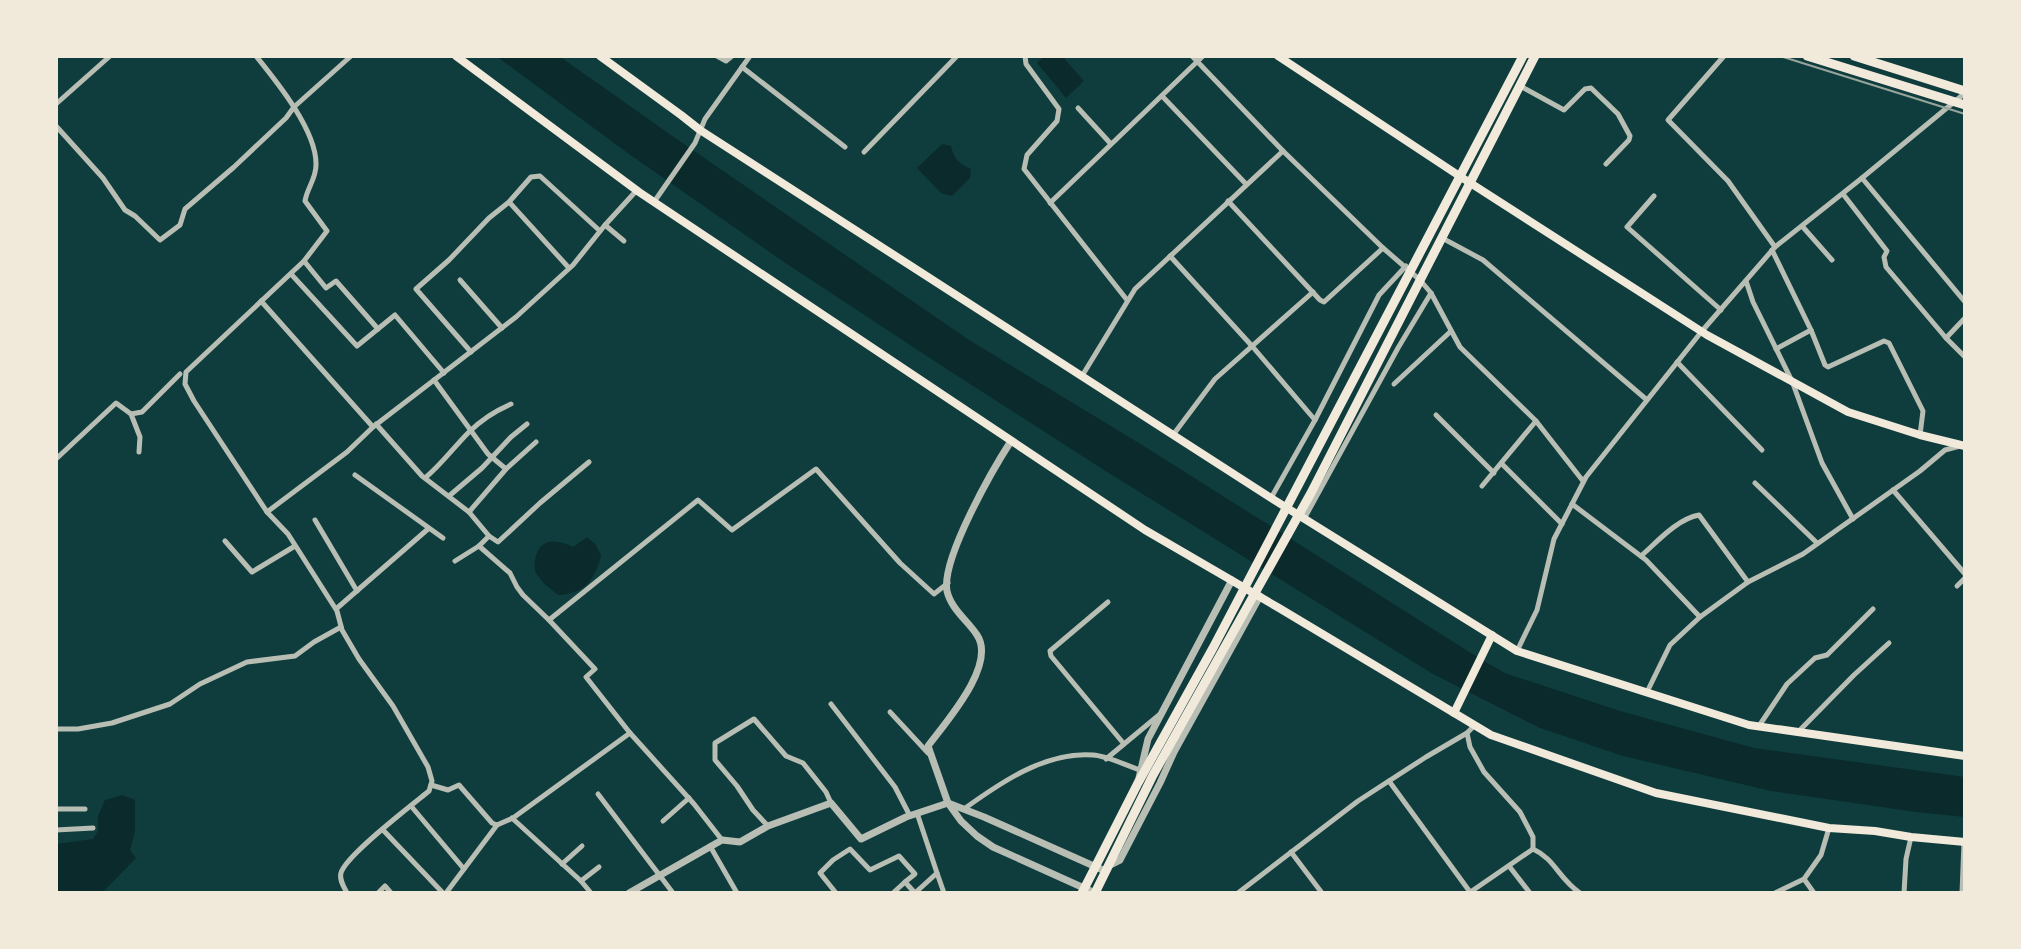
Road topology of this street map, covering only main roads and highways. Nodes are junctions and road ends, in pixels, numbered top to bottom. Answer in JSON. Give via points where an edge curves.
{"nodes":[{"id":1,"x":456,"y":56,"type":"edge"},
{"id":2,"x":600,"y":56,"type":"edge"},
{"id":3,"x":1278,"y":56,"type":"edge"},
{"id":4,"x":1523,"y":56,"type":"edge"},
{"id":5,"x":1535,"y":56,"type":"edge"},
{"id":6,"x":1807,"y":56,"type":"edge"},
{"id":7,"x":1854,"y":56,"type":"edge"},
{"id":8,"x":1965,"y":92,"type":"edge"},
{"id":9,"x":1961,"y":103,"type":"edge"},
{"id":10,"x":1461,"y":177,"type":"junction"},
{"id":11,"x":1470,"y":182,"type":"junction"},
{"id":12,"x":1964,"y":444,"type":"edge"},
{"id":13,"x":1491,"y":638,"type":"junction"},
{"id":14,"x":1456,"y":710,"type":"junction"},
{"id":15,"x":1965,"y":756,"type":"edge"},
{"id":16,"x":1146,"y":772,"type":"junction"},
{"id":17,"x":1965,"y":842,"type":"edge"},
{"id":18,"x":1083,"y":891,"type":"edge"},
{"id":19,"x":1096,"y":893,"type":"edge"}],
"edges":[{"from":1,"to":14,"type":"main road","via":[[654,202],[1145,530]]},
{"from":2,"to":13,"type":"main road","via":[[700,130]]},
{"from":3,"to":10,"type":"main road"},
{"from":4,"to":10,"type":"main road"},
{"from":5,"to":11,"type":"main road"},
{"from":6,"to":9,"type":"main road"},
{"from":7,"to":8,"type":"main road"},
{"from":10,"to":11,"type":"main road"},
{"from":10,"to":16,"type":"main road","via":[[1408,269]]},
{"from":11,"to":12,"type":"main road","via":[[1702,331],[1848,412]]},
{"from":11,"to":16,"type":"main road","via":[[1311,493]]},
{"from":13,"to":14,"type":"main road"},
{"from":13,"to":15,"type":"main road","via":[[1517,651],[1759,726]]},
{"from":14,"to":17,"type":"main road","via":[[1491,735],[1656,793],[1829,828]]},
{"from":16,"to":18,"type":"main road"},
{"from":16,"to":19,"type":"main road"}]}
